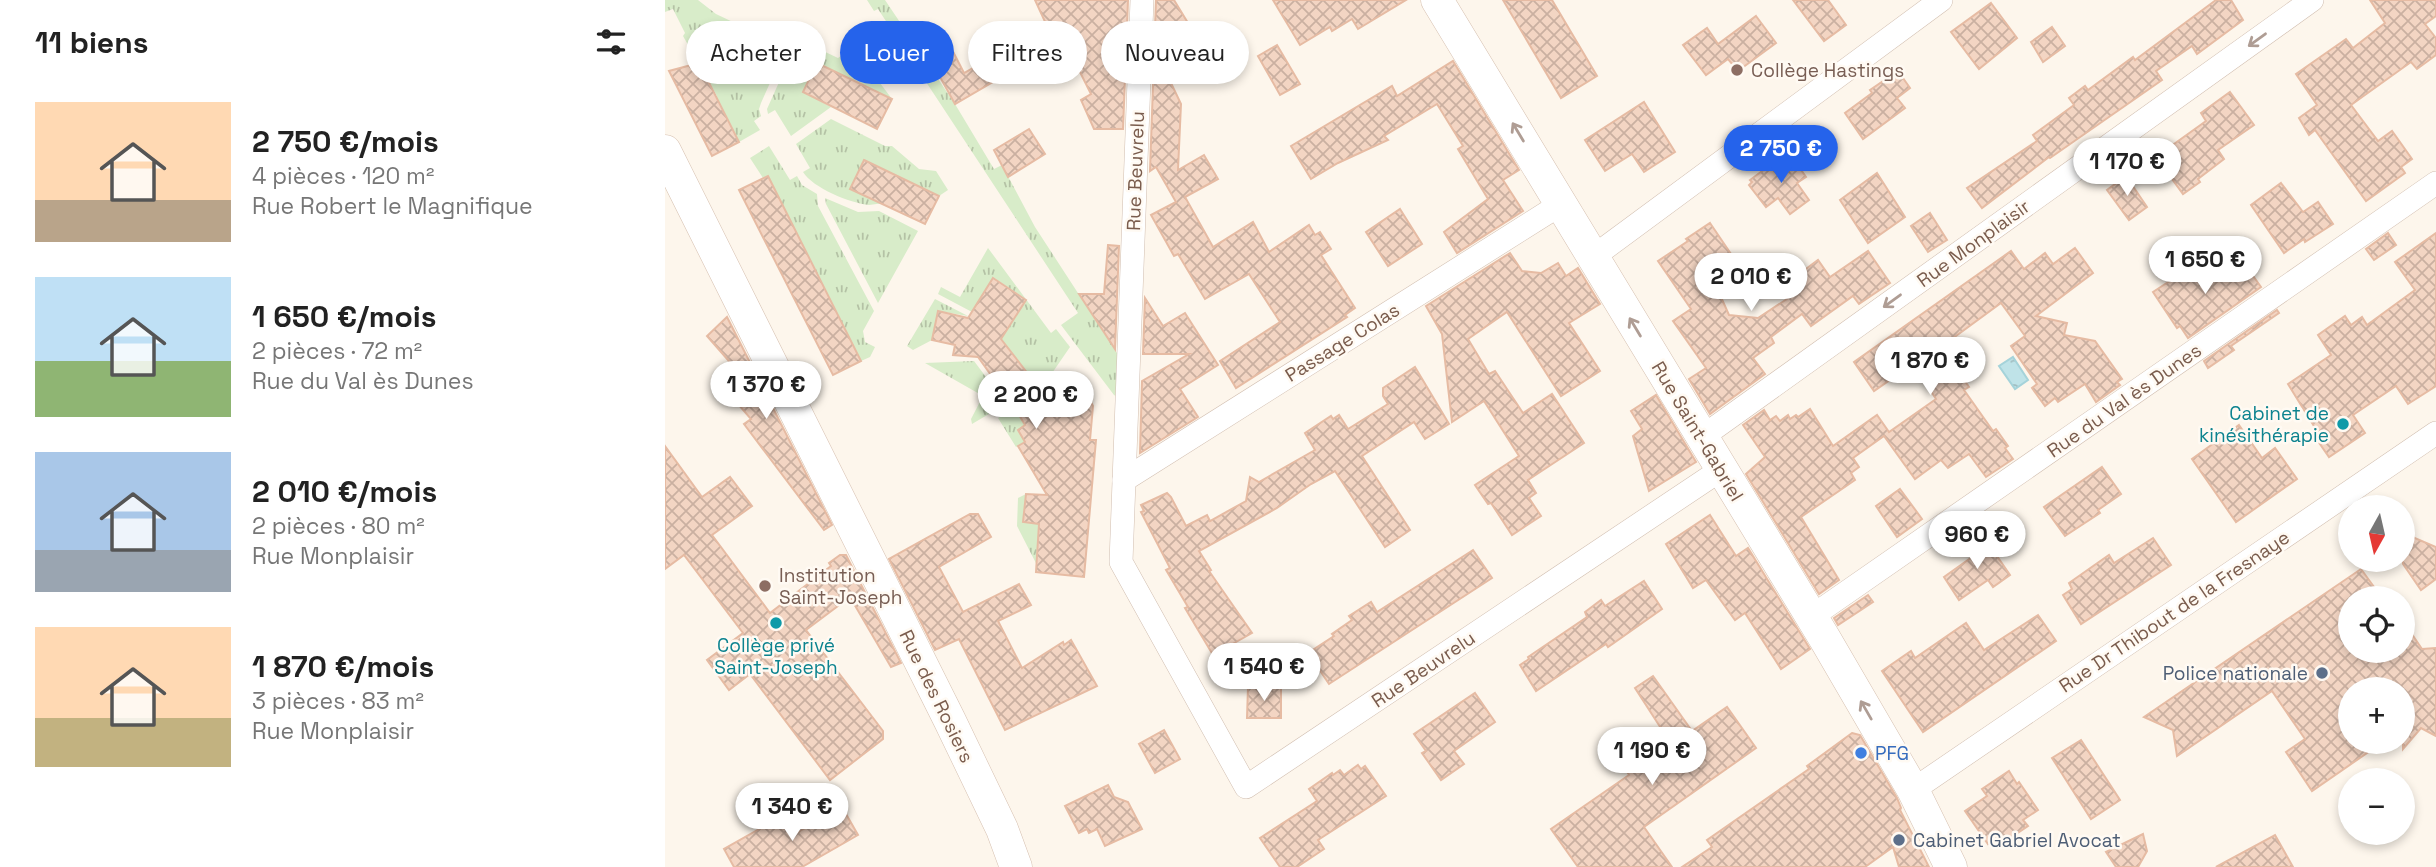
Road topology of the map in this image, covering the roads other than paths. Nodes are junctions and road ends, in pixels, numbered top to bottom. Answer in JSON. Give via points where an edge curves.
{"nodes":[{"id":1,"x":1142,"y":0,"type":"edge"},
{"id":2,"x":1437,"y":0,"type":"edge"},
{"id":3,"x":1941,"y":0,"type":"edge"},
{"id":4,"x":2312,"y":0,"type":"edge"},
{"id":5,"x":665,"y":151,"type":"edge"},
{"id":6,"x":2436,"y":183,"type":"edge"},
{"id":7,"x":1561,"y":204,"type":"junction"},
{"id":8,"x":1593,"y":257,"type":"junction"},
{"id":9,"x":2436,"y":433,"type":"edge"},
{"id":10,"x":1702,"y":437,"type":"junction"},
{"id":11,"x":1722,"y":469,"type":"junction"},
{"id":12,"x":1124,"y":480,"type":"junction"},
{"id":13,"x":1811,"y":617,"type":"junction"},
{"id":14,"x":1913,"y":790,"type":"junction"},
{"id":15,"x":1016,"y":867,"type":"edge"},
{"id":16,"x":1951,"y":867,"type":"edge"}],
"edges":[{"from":1,"to":12,"type":"street","name":"Rue Beuvrelu"},
{"from":7,"to":2,"type":"street","name":"Rue Saint-Gabriel","one_way":true},
{"from":3,"to":8,"type":"street"},
{"from":4,"to":10,"type":"street","name":"Rue Monplaisir","one_way":true},
{"from":5,"to":15,"type":"street","name":"Rue des Rosiers","via":[[960,742]]},
{"from":6,"to":13,"type":"street","name":"Rue du Val ès Dunes"},
{"from":7,"to":8,"type":"street","name":"Rue Saint-Gabriel"},
{"from":7,"to":12,"type":"street","name":"Passage Colas"},
{"from":10,"to":8,"type":"street","name":"Rue Saint-Gabriel","one_way":true},
{"from":9,"to":14,"type":"street","name":"Rue Dr Thibout de la Fresnaye"},
{"from":10,"to":11,"type":"street","name":"Rue Saint-Gabriel"},
{"from":11,"to":12,"type":"street","name":"Rue Beuvrelu","via":[[1246,787],[1121,562]]},
{"from":11,"to":13,"type":"street","name":"Rue Saint-Gabriel"},
{"from":14,"to":13,"type":"street","name":"Rue Saint-Gabriel","one_way":true},
{"from":14,"to":16,"type":"street","name":"Rue Saint-Gabriel"}]}
